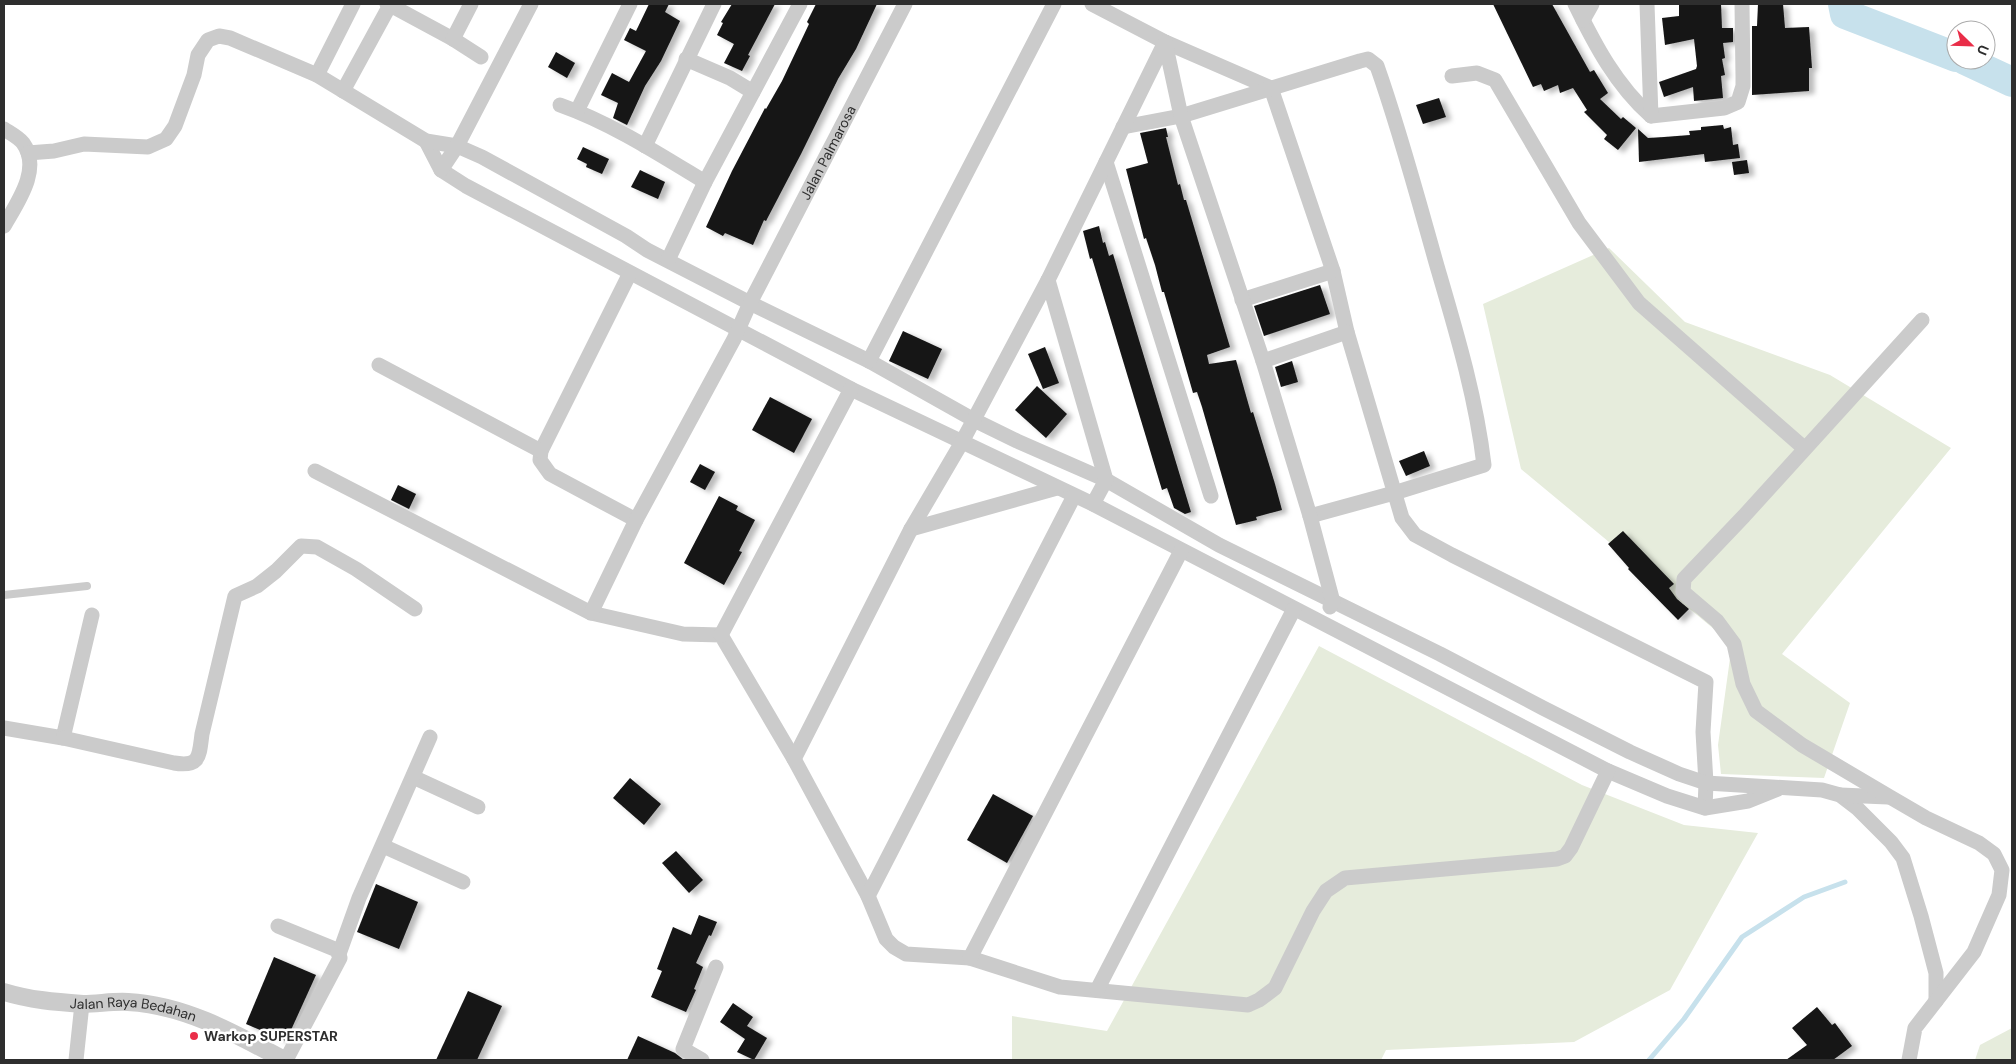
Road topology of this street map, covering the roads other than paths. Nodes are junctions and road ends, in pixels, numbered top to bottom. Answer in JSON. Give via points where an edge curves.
{"nodes":[{"id":1,"x":353,"y":4,"type":"edge"},
{"id":2,"x":472,"y":4,"type":"edge"},
{"id":3,"x":530,"y":4,"type":"edge"},
{"id":4,"x":630,"y":4,"type":"edge"},
{"id":5,"x":714,"y":4,"type":"edge"},
{"id":6,"x":800,"y":4,"type":"edge"},
{"id":7,"x":905,"y":4,"type":"edge"},
{"id":8,"x":1054,"y":4,"type":"edge"},
{"id":9,"x":1092,"y":4,"type":"edge"},
{"id":10,"x":1575,"y":4,"type":"edge"},
{"id":11,"x":1592,"y":4,"type":"edge"},
{"id":12,"x":1647,"y":4,"type":"edge"},
{"id":13,"x":1742,"y":4,"type":"edge"},
{"id":14,"x":389,"y":5,"type":"edge"},
{"id":15,"x":1583,"y":20,"type":"junction"},
{"id":16,"x":453,"y":39,"type":"junction"},
{"id":17,"x":1165,"y":42,"type":"junction"},
{"id":18,"x":481,"y":57,"type":"dead end"},
{"id":19,"x":686,"y":59,"type":"junction"},
{"id":20,"x":317,"y":75,"type":"junction"},
{"id":21,"x":1452,"y":76,"type":"dead end"},
{"id":22,"x":1272,"y":88,"type":"junction"},
{"id":23,"x":343,"y":91,"type":"junction"},
{"id":24,"x":753,"y":92,"type":"junction"},
{"id":25,"x":560,"y":105,"type":"dead end"},
{"id":26,"x":577,"y":111,"type":"junction"},
{"id":27,"x":1180,"y":116,"type":"junction"},
{"id":28,"x":1651,"y":116,"type":"junction"},
{"id":29,"x":1123,"y":127,"type":"junction"},
{"id":30,"x":4,"y":129,"type":"edge"},
{"id":31,"x":426,"y":140,"type":"junction"},
{"id":32,"x":456,"y":146,"type":"junction"},
{"id":33,"x":644,"y":146,"type":"junction"},
{"id":34,"x":28,"y":153,"type":"junction"},
{"id":35,"x":1106,"y":162,"type":"junction"},
{"id":36,"x":441,"y":170,"type":"junction"},
{"id":37,"x":705,"y":182,"type":"junction"},
{"id":38,"x":4,"y":226,"type":"edge"},
{"id":39,"x":668,"y":260,"type":"junction"},
{"id":40,"x":1333,"y":271,"type":"junction"},
{"id":41,"x":630,"y":273,"type":"junction"},
{"id":42,"x":1048,"y":280,"type":"junction"},
{"id":43,"x":1242,"y":300,"type":"junction"},
{"id":44,"x":750,"y":303,"type":"junction"},
{"id":45,"x":1922,"y":320,"type":"dead end"},
{"id":46,"x":738,"y":330,"type":"junction"},
{"id":47,"x":1347,"y":332,"type":"junction"},
{"id":48,"x":868,"y":361,"type":"junction"},
{"id":49,"x":1263,"y":361,"type":"junction"},
{"id":50,"x":379,"y":365,"type":"dead end"},
{"id":51,"x":851,"y":388,"type":"junction"},
{"id":52,"x":974,"y":420,"type":"junction"},
{"id":53,"x":962,"y":442,"type":"junction"},
{"id":54,"x":1804,"y":448,"type":"junction"},
{"id":55,"x":541,"y":451,"type":"junction"},
{"id":56,"x":315,"y":470,"type":"dead end"},
{"id":57,"x":1106,"y":480,"type":"junction"},
{"id":58,"x":1057,"y":488,"type":"junction"},
{"id":59,"x":1394,"y":494,"type":"junction"},
{"id":60,"x":1074,"y":496,"type":"junction"},
{"id":61,"x":1211,"y":496,"type":"dead end"},
{"id":62,"x":1093,"y":504,"type":"junction"},
{"id":63,"x":1310,"y":516,"type":"junction"},
{"id":64,"x":636,"y":520,"type":"junction"},
{"id":65,"x":911,"y":529,"type":"junction"},
{"id":66,"x":1181,"y":551,"type":"junction"},
{"id":67,"x":87,"y":586,"type":"dead end"},
{"id":68,"x":4,"y":595,"type":"edge"},
{"id":69,"x":1333,"y":602,"type":"junction"},
{"id":70,"x":1294,"y":608,"type":"junction"},
{"id":71,"x":415,"y":609,"type":"dead end"},
{"id":72,"x":590,"y":612,"type":"junction"},
{"id":73,"x":92,"y":614,"type":"dead end"},
{"id":74,"x":1324,"y":622,"type":"junction"},
{"id":75,"x":722,"y":635,"type":"junction"},
{"id":76,"x":4,"y":728,"type":"edge"},
{"id":77,"x":430,"y":737,"type":"dead end"},
{"id":78,"x":63,"y":738,"type":"junction"},
{"id":79,"x":794,"y":759,"type":"junction"},
{"id":80,"x":1608,"y":770,"type":"junction"},
{"id":81,"x":412,"y":777,"type":"junction"},
{"id":82,"x":1706,"y":783,"type":"junction"},
{"id":83,"x":1784,"y":787,"type":"junction"},
{"id":84,"x":1840,"y":795,"type":"junction"},
{"id":85,"x":1890,"y":797,"type":"junction"},
{"id":86,"x":478,"y":807,"type":"dead end"},
{"id":87,"x":1705,"y":808,"type":"junction"},
{"id":88,"x":383,"y":846,"type":"junction"},
{"id":89,"x":463,"y":882,"type":"dead end"},
{"id":90,"x":868,"y":896,"type":"junction"},
{"id":91,"x":278,"y":926,"type":"dead end"},
{"id":92,"x":339,"y":954,"type":"junction"},
{"id":93,"x":970,"y":958,"type":"junction"},
{"id":94,"x":716,"y":967,"type":"dead end"},
{"id":95,"x":1097,"y":990,"type":"junction"},
{"id":96,"x":4,"y":992,"type":"edge"},
{"id":97,"x":1936,"y":1001,"type":"junction"},
{"id":98,"x":82,"y":1004,"type":"junction"},
{"id":99,"x":76,"y":1060,"type":"edge"},
{"id":100,"x":285,"y":1060,"type":"edge"},
{"id":101,"x":702,"y":1060,"type":"edge"},
{"id":102,"x":1909,"y":1060,"type":"edge"}],
"edges":[{"from":1,"to":20,"type":"street"},
{"from":2,"to":16,"type":"street"},
{"from":3,"to":32,"type":"street"},
{"from":4,"to":26,"type":"street"},
{"from":5,"to":19,"type":"street"},
{"from":6,"to":24,"type":"street"},
{"from":7,"to":44,"type":"street","name":"Jalan Palmarosa"},
{"from":8,"to":48,"type":"street"},
{"from":9,"to":17,"type":"street"},
{"from":10,"to":15,"type":"street"},
{"from":11,"to":15,"type":"street"},
{"from":12,"to":28,"type":"street"},
{"from":13,"to":28,"type":"street","via":[[1743,77],[1738,102],[1732,106]]},
{"from":14,"to":16,"type":"street"},
{"from":14,"to":23,"type":"street"},
{"from":15,"to":28,"type":"street","via":[[1616,79]]},
{"from":16,"to":18,"type":"street"},
{"from":17,"to":22,"type":"street"},
{"from":17,"to":27,"type":"street"},
{"from":17,"to":29,"type":"street"},
{"from":19,"to":24,"type":"street"},
{"from":19,"to":33,"type":"street"},
{"from":20,"to":23,"type":"street"},
{"from":20,"to":34,"type":"street","via":[[219,36],[208,40],[198,56],[175,126],[166,139],[148,147],[84,144]]},
{"from":21,"to":54,"type":"street","via":[[1477,73],[1495,80],[1578,223],[1639,303]]},
{"from":22,"to":27,"type":"street"},
{"from":22,"to":40,"type":"street"},
{"from":22,"to":59,"type":"street","via":[[1368,60],[1377,66],[1411,174],[1465,364],[1484,465]]},
{"from":23,"to":31,"type":"street"},
{"from":24,"to":37,"type":"street"},
{"from":25,"to":26,"type":"street"},
{"from":26,"to":33,"type":"street"},
{"from":27,"to":29,"type":"street"},
{"from":27,"to":43,"type":"street"},
{"from":29,"to":35,"type":"street"},
{"from":30,"to":34,"type":"street","via":[[22,142]]},
{"from":31,"to":32,"type":"street"},
{"from":31,"to":36,"type":"street"},
{"from":32,"to":36,"type":"street"},
{"from":32,"to":39,"type":"street","via":[[482,157]]},
{"from":33,"to":37,"type":"street"},
{"from":34,"to":38,"type":"street","via":[[30,170],[26,186]]},
{"from":35,"to":42,"type":"street"},
{"from":35,"to":61,"type":"street"},
{"from":36,"to":41,"type":"street"},
{"from":37,"to":39,"type":"street"},
{"from":39,"to":44,"type":"street"},
{"from":40,"to":43,"type":"street"},
{"from":40,"to":47,"type":"street"},
{"from":41,"to":46,"type":"street"},
{"from":41,"to":55,"type":"street"},
{"from":42,"to":52,"type":"street"},
{"from":42,"to":57,"type":"street"},
{"from":43,"to":49,"type":"street"},
{"from":44,"to":46,"type":"street","name":"Jalan Palmarosa"},
{"from":44,"to":48,"type":"street"},
{"from":45,"to":54,"type":"street"},
{"from":46,"to":51,"type":"street"},
{"from":46,"to":64,"type":"street","name":"Jalan Palmarosa"},
{"from":47,"to":49,"type":"street"},
{"from":47,"to":59,"type":"street"},
{"from":48,"to":52,"type":"street"},
{"from":49,"to":63,"type":"street"},
{"from":50,"to":55,"type":"street"},
{"from":51,"to":53,"type":"street"},
{"from":51,"to":75,"type":"street"},
{"from":52,"to":53,"type":"street"},
{"from":52,"to":57,"type":"street"},
{"from":53,"to":58,"type":"street"},
{"from":53,"to":65,"type":"street"},
{"from":54,"to":85,"type":"street","via":[[1684,579],[1683,592],[1717,621],[1734,644],[1743,684],[1756,711],[1802,745]]},
{"from":55,"to":64,"type":"street","via":[[540,460],[550,474]]},
{"from":56,"to":72,"type":"street"},
{"from":57,"to":62,"type":"street"},
{"from":57,"to":69,"type":"street","via":[[1219,545]]},
{"from":58,"to":60,"type":"street"},
{"from":58,"to":65,"type":"street"},
{"from":59,"to":63,"type":"street"},
{"from":59,"to":82,"type":"street","via":[[1402,518],[1416,535],[1706,682],[1703,732]]},
{"from":60,"to":62,"type":"street"},
{"from":60,"to":90,"type":"street"},
{"from":62,"to":66,"type":"street"},
{"from":63,"to":69,"type":"street"},
{"from":64,"to":72,"type":"street","name":"Jalan Palmarosa"},
{"from":65,"to":79,"type":"street"},
{"from":66,"to":70,"type":"street"},
{"from":66,"to":93,"type":"street"},
{"from":67,"to":68,"type":"lane"},
{"from":69,"to":74,"type":"street"},
{"from":69,"to":82,"type":"street","via":[[1630,752]]},
{"from":70,"to":74,"type":"street"},
{"from":70,"to":95,"type":"street"},
{"from":71,"to":78,"type":"street","via":[[356,568],[317,547],[301,546],[276,571],[235,596],[196,761],[187,765],[174,763]]},
{"from":72,"to":75,"type":"street","via":[[683,634]]},
{"from":73,"to":78,"type":"street"},
{"from":74,"to":80,"type":"street"},
{"from":75,"to":79,"type":"street"},
{"from":76,"to":78,"type":"street"},
{"from":77,"to":81,"type":"street"},
{"from":79,"to":90,"type":"street"},
{"from":80,"to":87,"type":"street","via":[[1667,796]]},
{"from":80,"to":95,"type":"street","via":[[1565,856],[1345,878],[1326,891],[1313,911],[1275,988],[1248,1005]]},
{"from":81,"to":86,"type":"street"},
{"from":81,"to":88,"type":"street"},
{"from":82,"to":83,"type":"street"},
{"from":82,"to":87,"type":"street"},
{"from":83,"to":84,"type":"street"},
{"from":83,"to":87,"type":"street","via":[[1748,801]]},
{"from":84,"to":85,"type":"street"},
{"from":84,"to":97,"type":"street","via":[[1864,815],[1903,858],[1936,973]]},
{"from":85,"to":97,"type":"street","via":[[1979,843],[1994,854],[2002,870],[1999,895],[1974,952]]},
{"from":88,"to":89,"type":"street"},
{"from":88,"to":92,"type":"street","via":[[359,898]]},
{"from":90,"to":93,"type":"street","via":[[886,939],[894,947],[906,954]]},
{"from":91,"to":92,"type":"street","via":[[337,950]]},
{"from":92,"to":100,"type":"street","via":[[338,963]]},
{"from":93,"to":95,"type":"street","via":[[1060,987]]},
{"from":94,"to":101,"type":"street","via":[[683,1049]]},
{"from":96,"to":98,"type":"street","name":"Jalan Raya Bedahan","via":[[44,1001]]},
{"from":97,"to":102,"type":"street","via":[[1915,1028]]},
{"from":98,"to":99,"type":"street"},
{"from":98,"to":100,"type":"street","name":"Jalan Raya Bedahan","via":[[128,1002],[190,1014]]}]}
